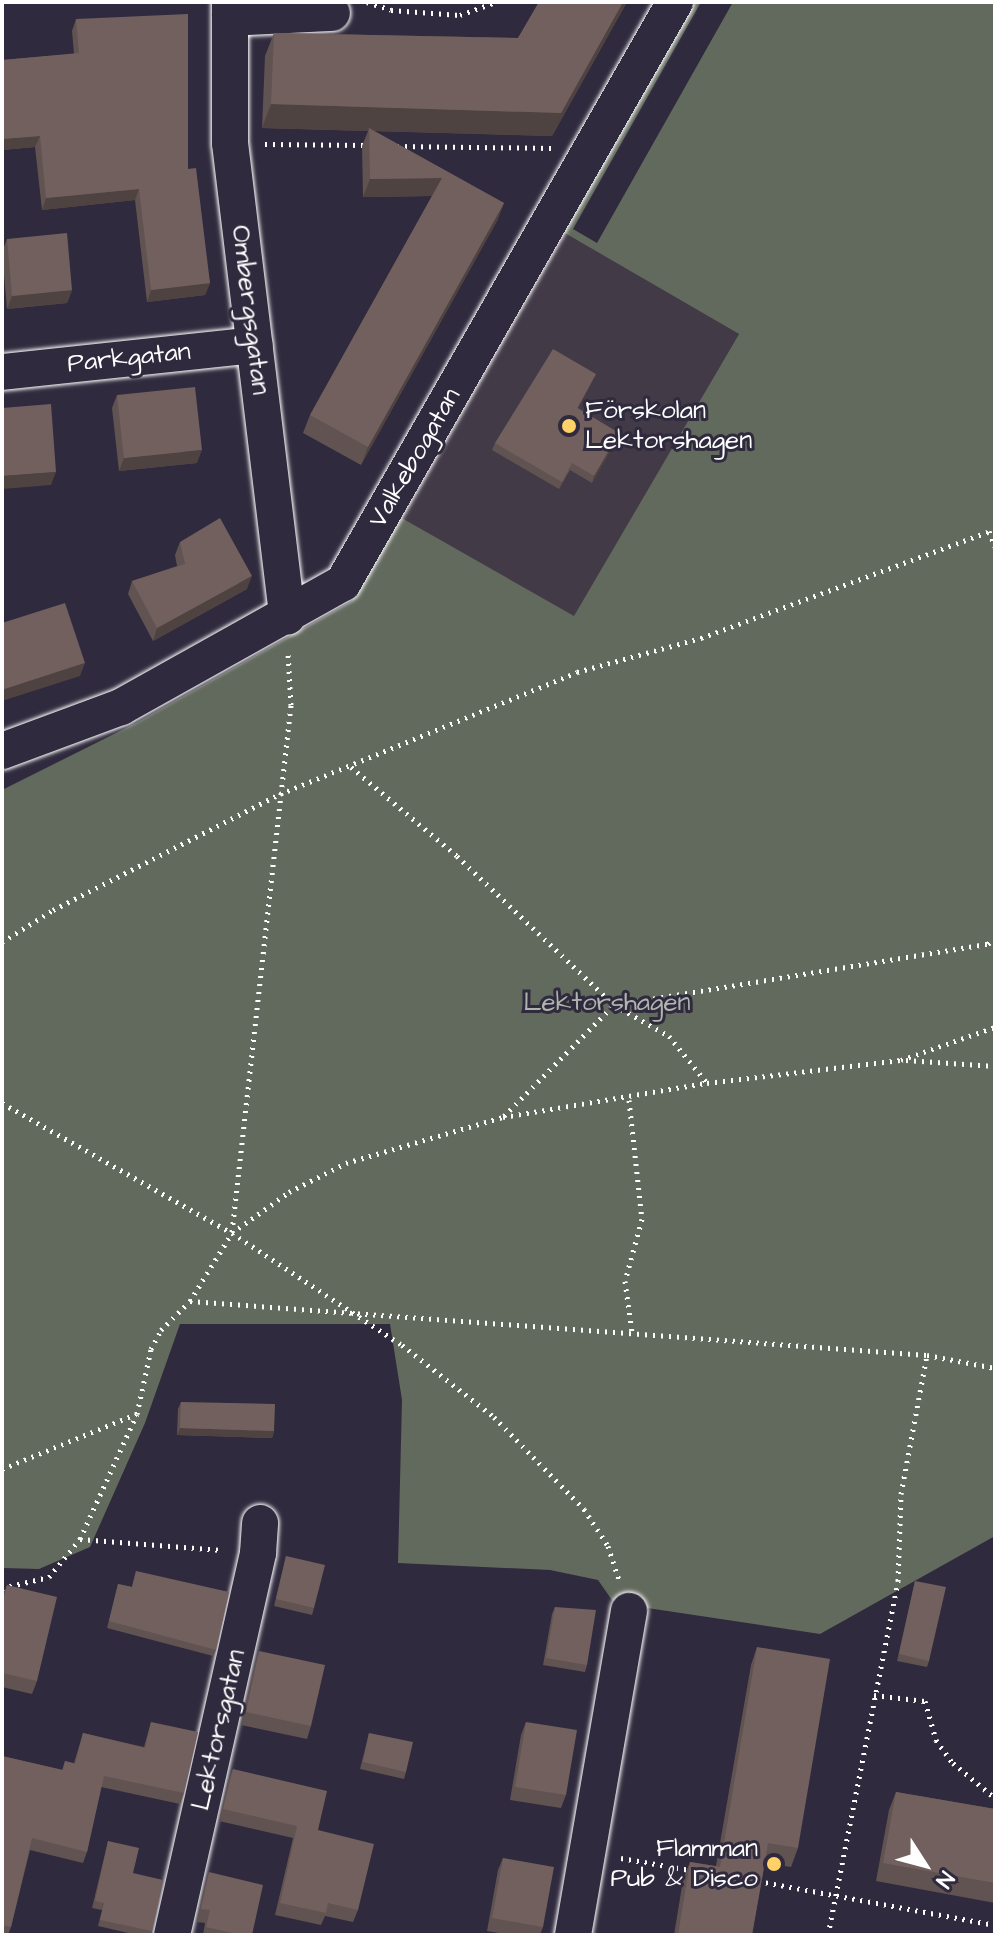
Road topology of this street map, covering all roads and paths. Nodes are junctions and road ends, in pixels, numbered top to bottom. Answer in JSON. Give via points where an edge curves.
{"nodes":[{"id":1,"x":367,"y":2,"type":"edge"},
{"id":2,"x":495,"y":2,"type":"edge"},
{"id":3,"x":675,"y":2,"type":"edge"},
{"id":4,"x":230,"y":10,"type":"edge"},
{"id":5,"x":332,"y":13,"type":"dead end"},
{"id":6,"x":230,"y":143,"type":"junction"},
{"id":7,"x":372,"y":145,"type":"edge"},
{"id":8,"x":387,"y":145,"type":"edge"},
{"id":9,"x":592,"y":148,"type":"junction"},
{"id":10,"x":255,"y":345,"type":"junction"},
{"id":11,"x":2,"y":372,"type":"edge"},
{"id":12,"x":992,"y":530,"type":"edge"},
{"id":13,"x":995,"y":547,"type":"edge"},
{"id":14,"x":287,"y":617,"type":"junction"},
{"id":15,"x":2,"y":751,"type":"edge"},
{"id":16,"x":351,"y":767,"type":"junction"},
{"id":17,"x":280,"y":794,"type":"junction"},
{"id":18,"x":995,"y":938,"type":"edge"},
{"id":19,"x":2,"y":942,"type":"edge"},
{"id":20,"x":614,"y":1005,"type":"junction"},
{"id":21,"x":995,"y":1027,"type":"edge"},
{"id":22,"x":901,"y":1060,"type":"junction"},
{"id":23,"x":995,"y":1066,"type":"edge"},
{"id":24,"x":707,"y":1083,"type":"junction"},
{"id":25,"x":629,"y":1100,"type":"junction"},
{"id":26,"x":2,"y":1103,"type":"edge"},
{"id":27,"x":503,"y":1117,"type":"junction"},
{"id":28,"x":232,"y":1233,"type":"junction"},
{"id":29,"x":190,"y":1301,"type":"junction"},
{"id":30,"x":345,"y":1308,"type":"junction"},
{"id":31,"x":632,"y":1332,"type":"junction"},
{"id":32,"x":927,"y":1355,"type":"junction"},
{"id":33,"x":995,"y":1368,"type":"edge"},
{"id":34,"x":137,"y":1414,"type":"junction"},
{"id":35,"x":2,"y":1469,"type":"edge"},
{"id":36,"x":259,"y":1538,"type":"joint"},
{"id":37,"x":80,"y":1539,"type":"junction"},
{"id":38,"x":2,"y":1588,"type":"edge"},
{"id":39,"x":629,"y":1611,"type":"joint"},
{"id":40,"x":874,"y":1695,"type":"junction"},
{"id":41,"x":995,"y":1798,"type":"edge"},
{"id":42,"x":588,"y":1852,"type":"junction"},
{"id":43,"x":701,"y":1872,"type":"edge"},
{"id":44,"x":758,"y":1881,"type":"edge"},
{"id":45,"x":835,"y":1893,"type":"junction"},
{"id":46,"x":995,"y":1925,"type":"edge"},
{"id":47,"x":172,"y":1935,"type":"edge"},
{"id":48,"x":573,"y":1935,"type":"edge"},
{"id":49,"x":828,"y":1935,"type":"edge"}],
"edges":[{"from":1,"to":2,"type":"path","via":[[391,10],[460,15]]},
{"from":3,"to":9,"type":"street","name":"Valkebogatan"},
{"from":4,"to":5,"type":"street"},
{"from":4,"to":6,"type":"street","name":"Ombergsgatan"},
{"from":6,"to":7,"type":"path"},
{"from":6,"to":10,"type":"street","name":"Ombergsgatan"},
{"from":8,"to":9,"type":"path"},
{"from":9,"to":14,"type":"street","name":"Valkebogatan","via":[[343,583]]},
{"from":10,"to":11,"type":"street","name":"Parkgatan"},
{"from":10,"to":14,"type":"street","name":"Ombergsgatan"},
{"from":12,"to":13,"type":"path"},
{"from":12,"to":16,"type":"path","via":[[701,638],[577,672]]},
{"from":14,"to":15,"type":"street","name":"Valkebogatan","via":[[121,707]]},
{"from":14,"to":17,"type":"path","via":[[291,705]]},
{"from":16,"to":17,"type":"path"},
{"from":16,"to":20,"type":"path","via":[[457,856]]},
{"from":17,"to":19,"type":"path","via":[[53,910]]},
{"from":17,"to":28,"type":"path"},
{"from":18,"to":20,"type":"path","via":[[988,944]]},
{"from":20,"to":24,"type":"path","via":[[669,1036]]},
{"from":20,"to":27,"type":"path"},
{"from":21,"to":22,"type":"path"},
{"from":22,"to":23,"type":"path"},
{"from":22,"to":24,"type":"path"},
{"from":24,"to":25,"type":"path"},
{"from":25,"to":27,"type":"path"},
{"from":25,"to":31,"type":"path","via":[[642,1219],[625,1281]]},
{"from":26,"to":28,"type":"path"},
{"from":27,"to":28,"type":"path","via":[[346,1163],[289,1192]]},
{"from":28,"to":29,"type":"path"},
{"from":28,"to":30,"type":"path"},
{"from":29,"to":30,"type":"path"},
{"from":29,"to":34,"type":"path","via":[[173,1314],[151,1349]]},
{"from":30,"to":31,"type":"path"},
{"from":30,"to":39,"type":"path","via":[[494,1417],[584,1509],[608,1546]]},
{"from":31,"to":32,"type":"path"},
{"from":32,"to":33,"type":"path"},
{"from":32,"to":40,"type":"path","via":[[901,1494],[898,1581]]},
{"from":34,"to":35,"type":"path"},
{"from":34,"to":37,"type":"path"},
{"from":36,"to":37,"type":"path"},
{"from":36,"to":47,"type":"street","name":"Lektorsgatan"},
{"from":37,"to":38,"type":"path","via":[[49,1577]]},
{"from":39,"to":42,"type":"street"},
{"from":40,"to":41,"type":"path","via":[[925,1701],[936,1740],[953,1763]]},
{"from":40,"to":45,"type":"path"},
{"from":42,"to":43,"type":"path"},
{"from":42,"to":48,"type":"street"},
{"from":44,"to":45,"type":"path"},
{"from":45,"to":46,"type":"path"},
{"from":45,"to":49,"type":"path"}]}
